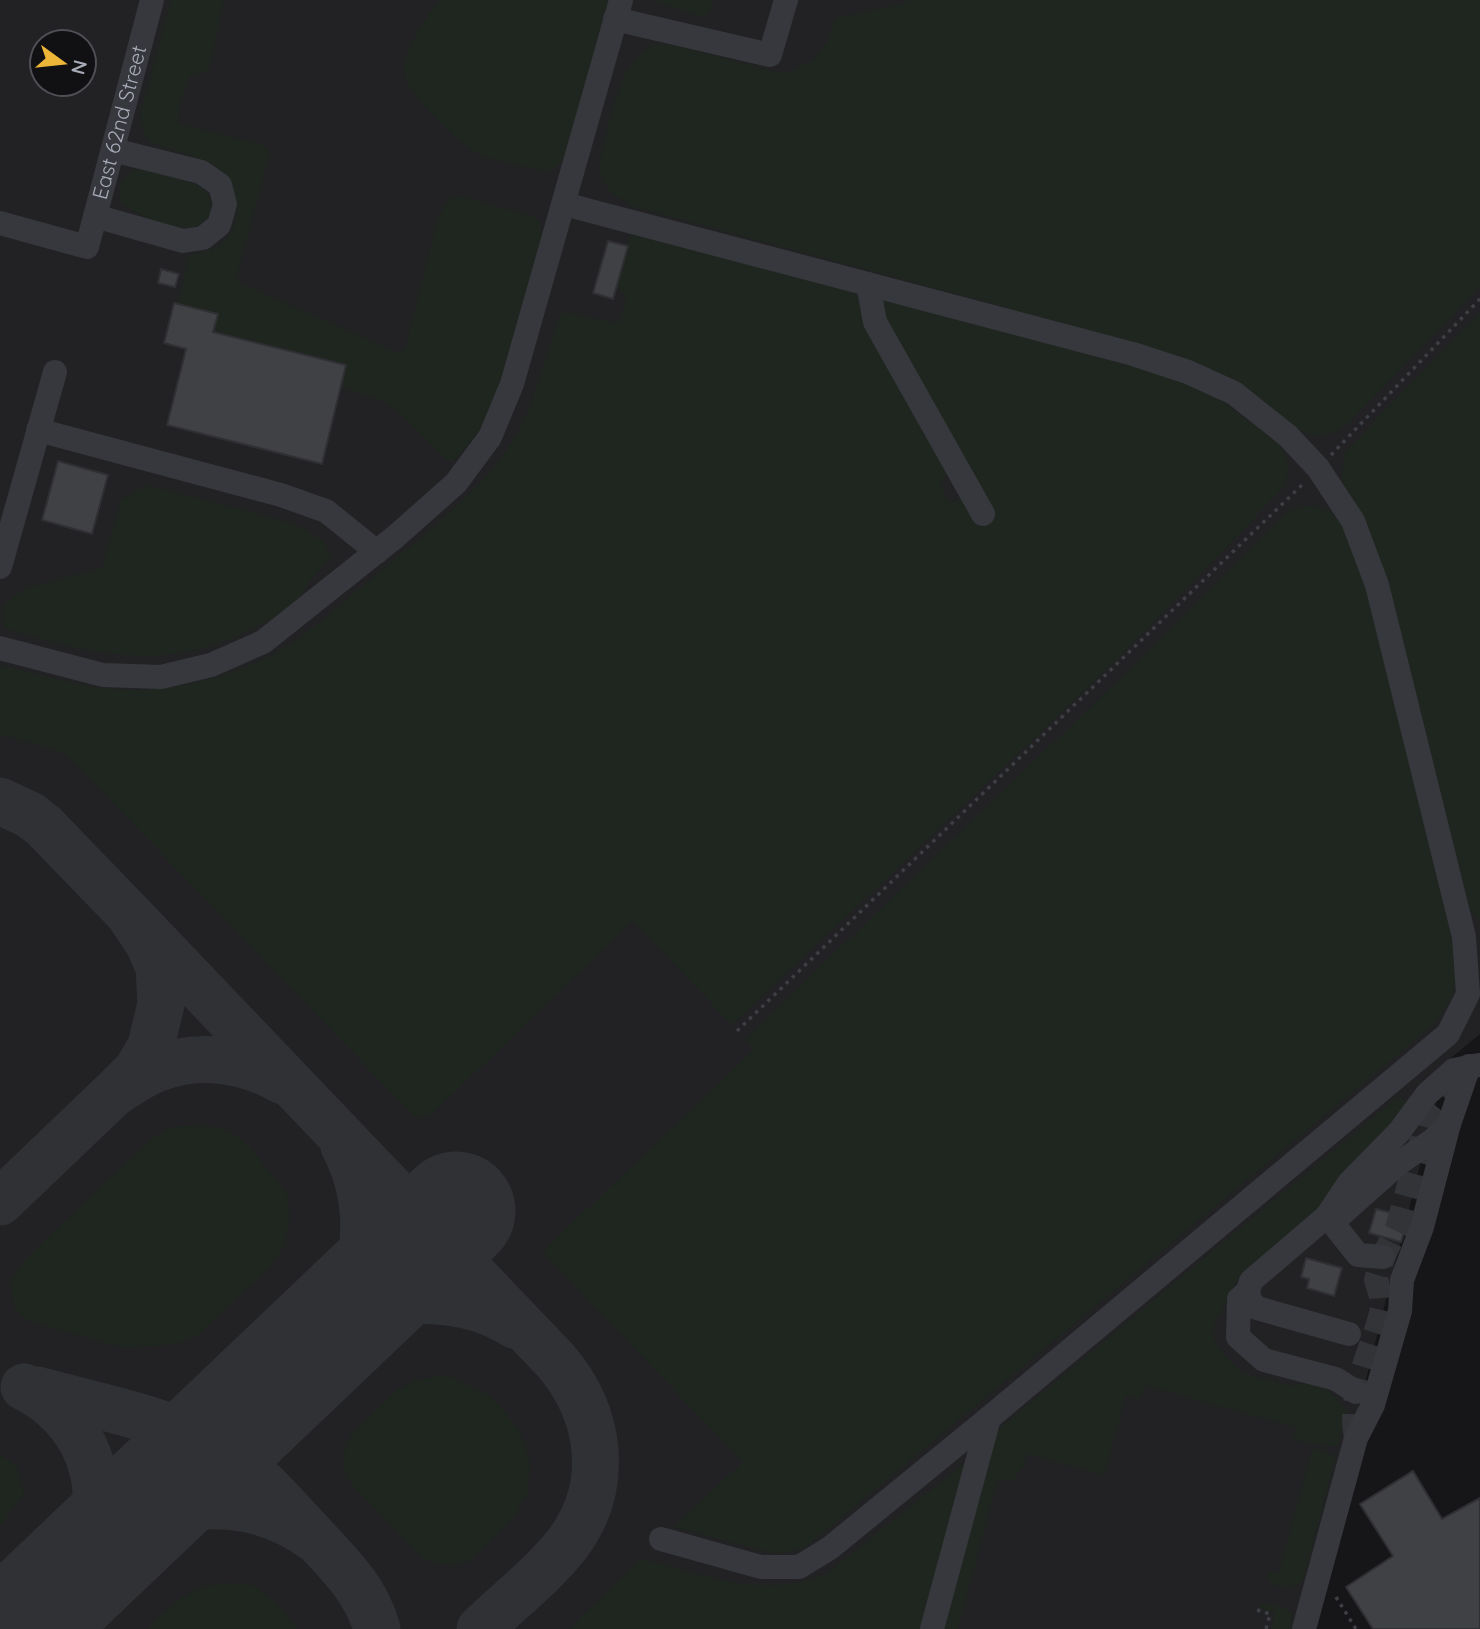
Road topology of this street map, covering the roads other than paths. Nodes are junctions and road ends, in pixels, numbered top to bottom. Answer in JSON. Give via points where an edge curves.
{"nodes":[{"id":1,"x":152,"y":0,"type":"edge"},
{"id":2,"x":786,"y":0,"type":"edge"},
{"id":3,"x":618,"y":10,"type":"edge"},
{"id":4,"x":113,"y":150,"type":"junction"},
{"id":5,"x":564,"y":204,"type":"junction"},
{"id":6,"x":95,"y":216,"type":"junction"},
{"id":7,"x":0,"y":223,"type":"edge"},
{"id":8,"x":868,"y":284,"type":"junction"},
{"id":9,"x":55,"y":372,"type":"dead end"},
{"id":10,"x":38,"y":430,"type":"junction"},
{"id":11,"x":983,"y":514,"type":"dead end"},
{"id":12,"x":377,"y":552,"type":"junction"},
{"id":13,"x":0,"y":568,"type":"edge"},
{"id":14,"x":0,"y":648,"type":"edge"},
{"id":15,"x":1474,"y":1065,"type":"edge"},
{"id":16,"x":1449,"y":1124,"type":"junction"},
{"id":17,"x":1330,"y":1219,"type":"junction"},
{"id":18,"x":1383,"y":1257,"type":"dead end"},
{"id":19,"x":1247,"y":1293,"type":"junction"},
{"id":20,"x":1349,"y":1334,"type":"dead end"},
{"id":21,"x":1356,"y":1392,"type":"dead end"},
{"id":22,"x":989,"y":1418,"type":"junction"},
{"id":23,"x":661,"y":1539,"type":"dead end"},
{"id":24,"x":932,"y":1629,"type":"edge"},
{"id":25,"x":1304,"y":1629,"type":"edge"}],
"edges":[{"from":1,"to":4,"type":"street","name":"East 62nd Street"},
{"from":2,"to":3,"type":"street","via":[[770,55]]},
{"from":3,"to":5,"type":"street"},
{"from":4,"to":6,"type":"street","name":"East 62nd Street"},
{"from":4,"to":6,"type":"street","via":[[201,172],[220,185],[225,204],[219,225],[204,238],[183,241]]},
{"from":5,"to":8,"type":"street"},
{"from":5,"to":12,"type":"street","via":[[512,384],[490,437],[456,483]]},
{"from":6,"to":7,"type":"street","name":"East 62nd Street","via":[[86,247]]},
{"from":8,"to":11,"type":"street","via":[[875,322]]},
{"from":8,"to":22,"type":"street","via":[[1188,372],[1234,393],[1288,436],[1318,468],[1353,521],[1377,585],[1464,937],[1468,994],[1448,1034]]},
{"from":9,"to":10,"type":"street"},
{"from":10,"to":12,"type":"street","via":[[326,511]]},
{"from":10,"to":13,"type":"street"},
{"from":12,"to":14,"type":"street","via":[[263,642],[211,665],[161,677],[103,675]]},
{"from":15,"to":16,"type":"street"},
{"from":15,"to":17,"type":"street","via":[[1454,1070],[1427,1094],[1399,1132],[1349,1183]]},
{"from":16,"to":17,"type":"street"},
{"from":16,"to":25,"type":"street","via":[[1422,1227],[1402,1280],[1400,1311],[1373,1405],[1356,1438]]},
{"from":17,"to":18,"type":"street","via":[[1358,1255]]},
{"from":17,"to":19,"type":"street","via":[[1262,1270]]},
{"from":19,"to":20,"type":"street","via":[[1257,1308]]},
{"from":19,"to":21,"type":"street","via":[[1239,1298],[1238,1337],[1264,1360],[1336,1379]]},
{"from":22,"to":23,"type":"street","via":[[830,1548],[799,1567],[761,1567]]},
{"from":22,"to":24,"type":"street"}]}
